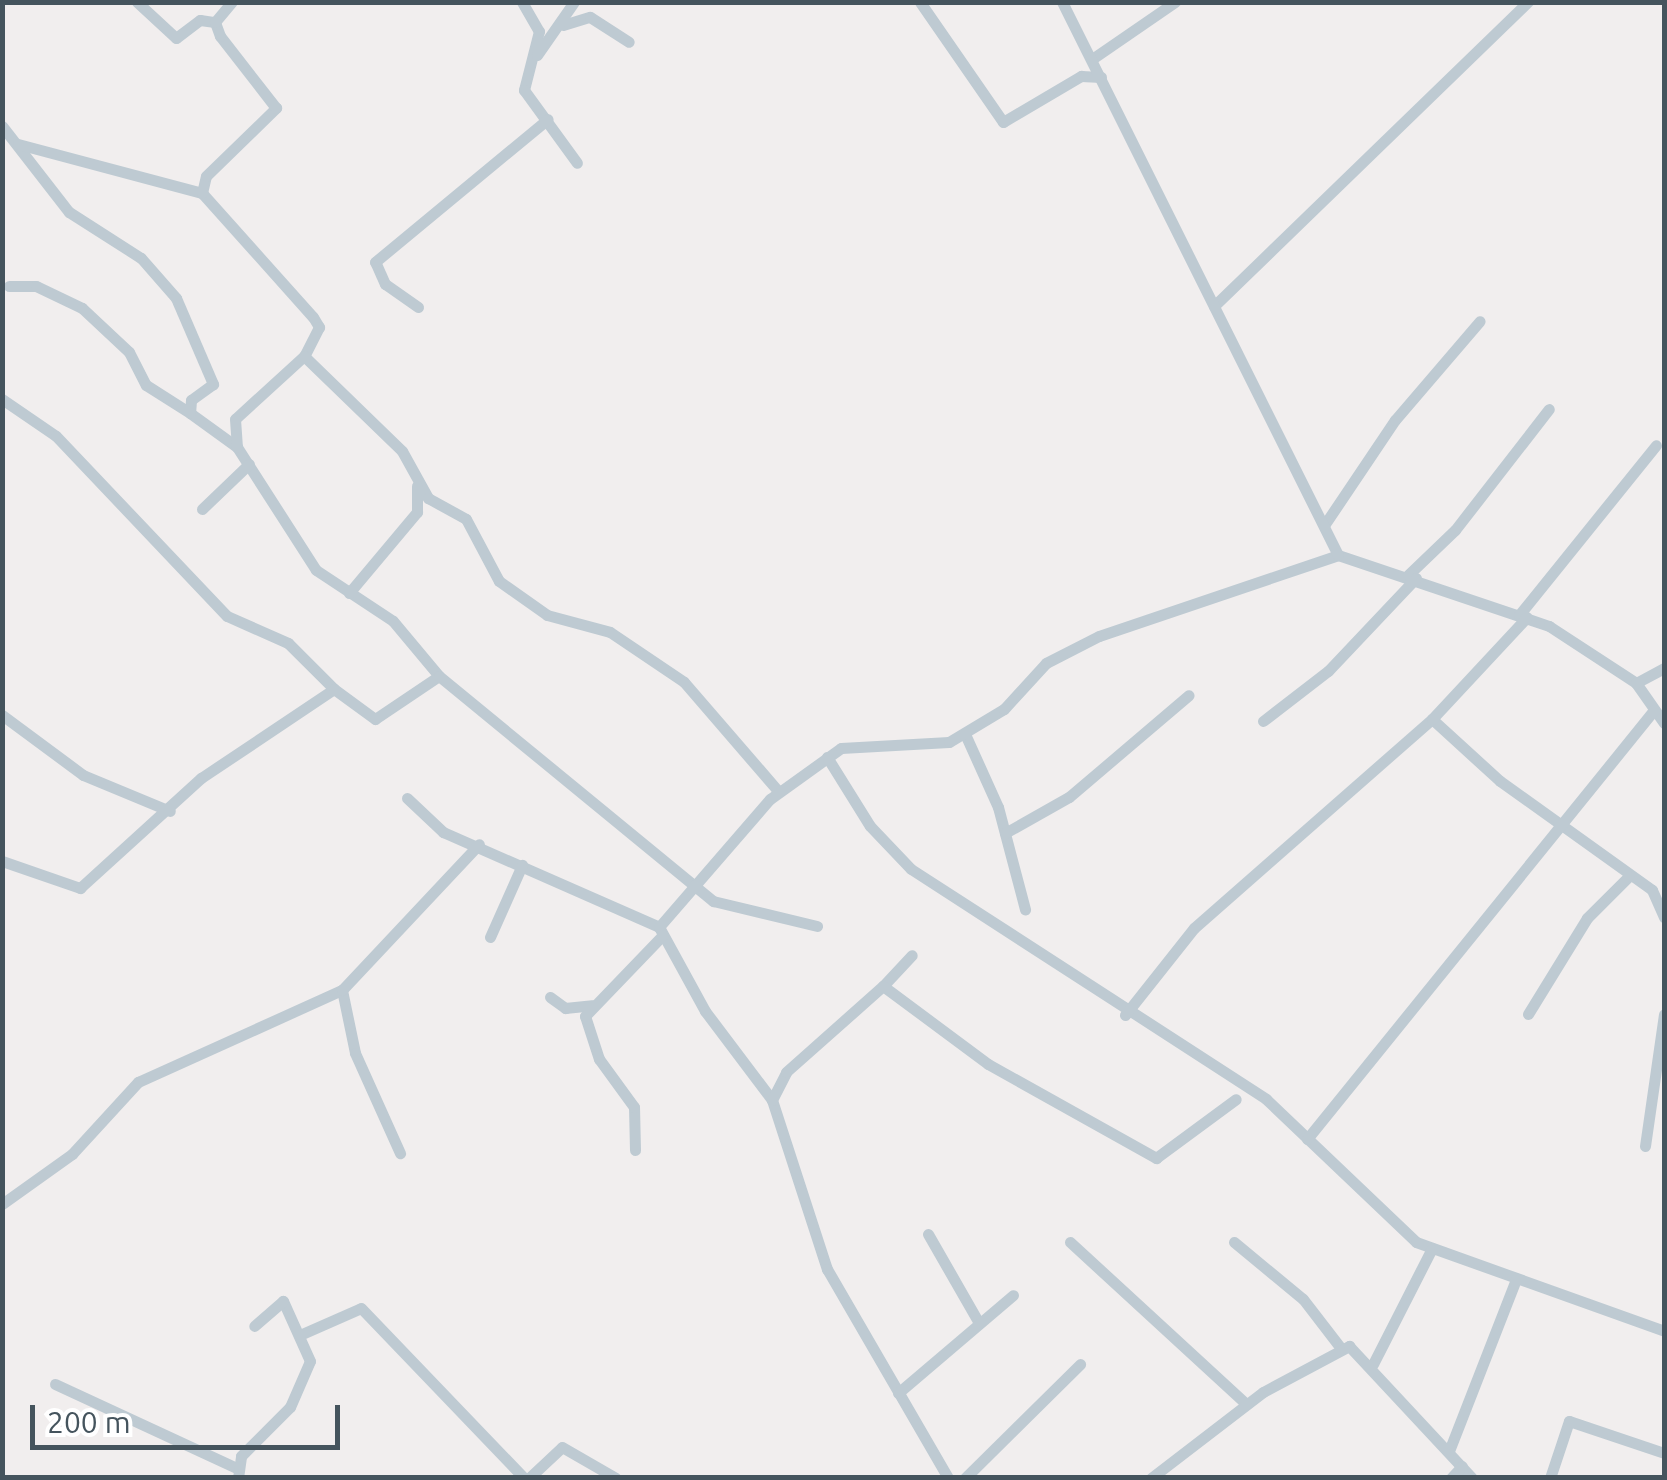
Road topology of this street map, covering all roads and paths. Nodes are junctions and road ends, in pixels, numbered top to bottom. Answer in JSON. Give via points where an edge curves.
{"nodes":[{"id":1,"x":137,"y":2,"type":"edge"},
{"id":2,"x":232,"y":2,"type":"edge"},
{"id":3,"x":522,"y":2,"type":"edge"},
{"id":4,"x":574,"y":2,"type":"edge"},
{"id":5,"x":920,"y":2,"type":"edge"},
{"id":6,"x":1062,"y":2,"type":"edge"},
{"id":7,"x":1176,"y":2,"type":"edge"},
{"id":8,"x":1528,"y":2,"type":"edge"},
{"id":9,"x":216,"y":22,"type":"junction"},
{"id":10,"x":563,"y":25,"type":"junction"},
{"id":11,"x":629,"y":42,"type":"dead end"},
{"id":12,"x":536,"y":58,"type":"junction"},
{"id":13,"x":1092,"y":59,"type":"junction"},
{"id":14,"x":1101,"y":77,"type":"junction"},
{"id":15,"x":548,"y":119,"type":"junction"},
{"id":16,"x":2,"y":126,"type":"edge"},
{"id":17,"x":14,"y":141,"type":"junction"},
{"id":18,"x":577,"y":162,"type":"dead end"},
{"id":19,"x":202,"y":193,"type":"junction"},
{"id":20,"x":9,"y":286,"type":"dead end"},
{"id":21,"x":1214,"y":306,"type":"junction"},
{"id":22,"x":418,"y":307,"type":"dead end"},
{"id":23,"x":1480,"y":321,"type":"dead end"},
{"id":24,"x":304,"y":356,"type":"junction"},
{"id":25,"x":2,"y":399,"type":"edge"},
{"id":26,"x":1549,"y":409,"type":"dead end"},
{"id":27,"x":2,"y":412,"type":"edge"},
{"id":28,"x":21,"y":412,"type":"junction"},
{"id":29,"x":190,"y":413,"type":"junction"},
{"id":30,"x":1656,"y":445,"type":"dead end"},
{"id":31,"x":237,"y":446,"type":"junction"},
{"id":32,"x":249,"y":464,"type":"junction"},
{"id":33,"x":416,"y":482,"type":"junction"},
{"id":34,"x":202,"y":508,"type":"dead end"},
{"id":35,"x":1325,"y":524,"type":"junction"},
{"id":36,"x":1338,"y":555,"type":"junction"},
{"id":37,"x":1412,"y":577,"type":"junction"},
{"id":38,"x":350,"y":593,"type":"junction"},
{"id":39,"x":1523,"y":616,"type":"junction"},
{"id":40,"x":1664,"y":668,"type":"edge"},
{"id":41,"x":439,"y":676,"type":"junction"},
{"id":42,"x":1636,"y":683,"type":"junction"},
{"id":43,"x":334,"y":689,"type":"junction"},
{"id":44,"x":1189,"y":695,"type":"dead end"},
{"id":45,"x":1654,"y":710,"type":"junction"},
{"id":46,"x":2,"y":715,"type":"edge"},
{"id":47,"x":1432,"y":718,"type":"junction"},
{"id":48,"x":1264,"y":720,"type":"dead end"},
{"id":49,"x":1664,"y":723,"type":"edge"},
{"id":50,"x":965,"y":734,"type":"junction"},
{"id":51,"x":827,"y":756,"type":"junction"},
{"id":52,"x":778,"y":792,"type":"junction"},
{"id":53,"x":407,"y":798,"type":"dead end"},
{"id":54,"x":170,"y":810,"type":"junction"},
{"id":55,"x":1566,"y":824,"type":"junction"},
{"id":56,"x":1005,"y":833,"type":"junction"},
{"id":57,"x":480,"y":844,"type":"junction"},
{"id":58,"x":2,"y":860,"type":"edge"},
{"id":59,"x":522,"y":865,"type":"junction"},
{"id":60,"x":1629,"y":876,"type":"junction"},
{"id":61,"x":694,"y":881,"type":"junction"},
{"id":62,"x":1026,"y":909,"type":"dead end"},
{"id":63,"x":1664,"y":917,"type":"edge"},
{"id":64,"x":662,"y":926,"type":"junction"},
{"id":65,"x":816,"y":926,"type":"dead end"},
{"id":66,"x":490,"y":936,"type":"dead end"},
{"id":67,"x":912,"y":955,"type":"dead end"},
{"id":68,"x":882,"y":986,"type":"junction"},
{"id":69,"x":342,"y":990,"type":"junction"},
{"id":70,"x":550,"y":997,"type":"dead end"},
{"id":71,"x":592,"y":1005,"type":"junction"},
{"id":72,"x":1528,"y":1014,"type":"dead end"},
{"id":73,"x":1664,"y":1014,"type":"edge"},
{"id":74,"x":1125,"y":1015,"type":"junction"},
{"id":75,"x":1236,"y":1098,"type":"dead end"},
{"id":76,"x":772,"y":1100,"type":"junction"},
{"id":77,"x":1306,"y":1140,"type":"junction"},
{"id":78,"x":1645,"y":1146,"type":"dead end"},
{"id":79,"x":634,"y":1150,"type":"dead end"},
{"id":80,"x":400,"y":1153,"type":"dead end"},
{"id":81,"x":2,"y":1204,"type":"edge"},
{"id":82,"x":928,"y":1234,"type":"dead end"},
{"id":83,"x":1070,"y":1242,"type":"dead end"},
{"id":84,"x":1234,"y":1242,"type":"dead end"},
{"id":85,"x":1431,"y":1250,"type":"junction"},
{"id":86,"x":1516,"y":1279,"type":"junction"},
{"id":87,"x":1013,"y":1295,"type":"dead end"},
{"id":88,"x":978,"y":1323,"type":"junction"},
{"id":89,"x":254,"y":1326,"type":"dead end"},
{"id":90,"x":1664,"y":1332,"type":"edge"},
{"id":91,"x":302,"y":1334,"type":"junction"},
{"id":92,"x":1340,"y":1347,"type":"junction"},
{"id":93,"x":1080,"y":1364,"type":"dead end"},
{"id":94,"x":1373,"y":1364,"type":"junction"},
{"id":95,"x":55,"y":1384,"type":"dead end"},
{"id":96,"x":898,"y":1393,"type":"junction"},
{"id":97,"x":1246,"y":1404,"type":"junction"},
{"id":98,"x":1449,"y":1451,"type":"junction"},
{"id":99,"x":1664,"y":1453,"type":"edge"},
{"id":100,"x":1462,"y":1466,"type":"junction"},
{"id":101,"x":238,"y":1472,"type":"edge"},
{"id":102,"x":526,"y":1478,"type":"edge"},
{"id":103,"x":616,"y":1478,"type":"edge"},
{"id":104,"x":948,"y":1478,"type":"edge"},
{"id":105,"x":965,"y":1478,"type":"edge"},
{"id":106,"x":1150,"y":1478,"type":"edge"},
{"id":107,"x":1451,"y":1478,"type":"edge"},
{"id":108,"x":1472,"y":1478,"type":"edge"},
{"id":109,"x":1550,"y":1478,"type":"edge"}],
"edges":[{"from":1,"to":9,"type":"street","via":[[176,38],[200,20]]},
{"from":2,"to":9,"type":"street"},
{"from":3,"to":12,"type":"street","via":[[539,32]]},
{"from":4,"to":10,"type":"street"},
{"from":5,"to":14,"type":"street","via":[[1003,122],[1081,76]]},
{"from":6,"to":13,"type":"street"},
{"from":7,"to":13,"type":"street"},
{"from":8,"to":21,"type":"street"},
{"from":9,"to":19,"type":"street","via":[[276,108],[206,176]]},
{"from":10,"to":11,"type":"street","via":[[590,17]]},
{"from":10,"to":12,"type":"street"},
{"from":12,"to":15,"type":"street","via":[[524,90]]},
{"from":13,"to":14,"type":"street"},
{"from":14,"to":21,"type":"street"},
{"from":15,"to":18,"type":"street"},
{"from":15,"to":22,"type":"street","via":[[375,262],[385,284]]},
{"from":16,"to":17,"type":"street"},
{"from":17,"to":19,"type":"street"},
{"from":17,"to":29,"type":"street","via":[[69,212],[141,258],[176,298],[213,384],[191,400]]},
{"from":19,"to":24,"type":"street","via":[[319,327]]},
{"from":20,"to":29,"type":"street","via":[[36,286],[82,308],[128,352],[146,385]]},
{"from":21,"to":35,"type":"street"},
{"from":23,"to":35,"type":"street","via":[[1395,420]]},
{"from":24,"to":31,"type":"street","via":[[235,419]]},
{"from":24,"to":33,"type":"street","via":[[402,451]]},
{"from":25,"to":28,"type":"street"},
{"from":26,"to":37,"type":"street"},
{"from":27,"to":28,"type":"street"},
{"from":28,"to":43,"type":"street","via":[[104,483],[226,616],[288,643]]},
{"from":29,"to":31,"type":"street"},
{"from":30,"to":39,"type":"street"},
{"from":31,"to":32,"type":"street"},
{"from":32,"to":34,"type":"street"},
{"from":32,"to":38,"type":"street","via":[[316,570]]},
{"from":33,"to":38,"type":"street","via":[[417,512]]},
{"from":33,"to":52,"type":"street","via":[[440,509],[466,518],[518,598],[610,632],[684,682]]},
{"from":35,"to":36,"type":"street"},
{"from":36,"to":37,"type":"street"},
{"from":36,"to":50,"type":"street","via":[[1099,636],[1046,662]]},
{"from":37,"to":39,"type":"street"},
{"from":37,"to":48,"type":"street","via":[[1328,671]]},
{"from":38,"to":41,"type":"street","via":[[392,621]]},
{"from":39,"to":42,"type":"street"},
{"from":39,"to":47,"type":"street"},
{"from":40,"to":42,"type":"street"},
{"from":41,"to":43,"type":"street","via":[[375,719]]},
{"from":41,"to":61,"type":"street"},
{"from":42,"to":45,"type":"street"},
{"from":43,"to":54,"type":"street","via":[[201,778]]},
{"from":44,"to":56,"type":"street","via":[[1069,798]]},
{"from":45,"to":49,"type":"street"},
{"from":45,"to":55,"type":"street"},
{"from":46,"to":54,"type":"street","via":[[83,775]]},
{"from":47,"to":55,"type":"street","via":[[1500,781]]},
{"from":47,"to":74,"type":"street","via":[[1194,928]]},
{"from":50,"to":51,"type":"street","via":[[938,746],[856,743]]},
{"from":50,"to":56,"type":"street"},
{"from":51,"to":52,"type":"street"},
{"from":51,"to":74,"type":"street","via":[[870,826],[911,869]]},
{"from":52,"to":61,"type":"street"},
{"from":53,"to":57,"type":"street","via":[[434,827]]},
{"from":54,"to":58,"type":"street","via":[[80,888]]},
{"from":55,"to":60,"type":"street"},
{"from":55,"to":77,"type":"street"},
{"from":56,"to":62,"type":"street"},
{"from":57,"to":59,"type":"street"},
{"from":57,"to":69,"type":"street"},
{"from":59,"to":64,"type":"street"},
{"from":59,"to":66,"type":"street"},
{"from":60,"to":63,"type":"street","via":[[1652,890]]},
{"from":60,"to":72,"type":"street","via":[[1587,918]]},
{"from":61,"to":64,"type":"street"},
{"from":61,"to":65,"type":"street","via":[[730,910]]},
{"from":64,"to":71,"type":"street"},
{"from":64,"to":76,"type":"street"},
{"from":67,"to":68,"type":"street"},
{"from":68,"to":75,"type":"street","via":[[1002,1072],[1156,1158]]},
{"from":68,"to":76,"type":"street","via":[[786,1072]]},
{"from":69,"to":80,"type":"street","via":[[355,1053]]},
{"from":69,"to":81,"type":"street","via":[[138,1082],[72,1154]]},
{"from":70,"to":71,"type":"street","via":[[565,1008]]},
{"from":71,"to":79,"type":"street","via":[[585,1016],[599,1059],[634,1107]]},
{"from":73,"to":78,"type":"street"},
{"from":74,"to":77,"type":"street","via":[[1266,1099]]},
{"from":76,"to":96,"type":"street","via":[[815,1240]]},
{"from":77,"to":85,"type":"street"},
{"from":82,"to":88,"type":"street"},
{"from":83,"to":97,"type":"street"},
{"from":84,"to":92,"type":"street","via":[[1303,1299]]},
{"from":85,"to":86,"type":"street"},
{"from":85,"to":94,"type":"street"},
{"from":86,"to":90,"type":"street"},
{"from":86,"to":98,"type":"street"},
{"from":87,"to":88,"type":"street"},
{"from":88,"to":96,"type":"street"},
{"from":89,"to":91,"type":"street","via":[[283,1301]]},
{"from":91,"to":101,"type":"street","via":[[308,1374]]},
{"from":91,"to":102,"type":"street","via":[[361,1308]]},
{"from":92,"to":94,"type":"street"},
{"from":92,"to":97,"type":"street"},
{"from":93,"to":105,"type":"street"},
{"from":94,"to":98,"type":"street"},
{"from":95,"to":101,"type":"street"},
{"from":96,"to":104,"type":"street"},
{"from":97,"to":106,"type":"street"},
{"from":98,"to":100,"type":"street"},
{"from":99,"to":109,"type":"street","via":[[1569,1421]]},
{"from":100,"to":107,"type":"street"},
{"from":100,"to":108,"type":"street"},
{"from":102,"to":103,"type":"street","via":[[562,1447]]}]}
